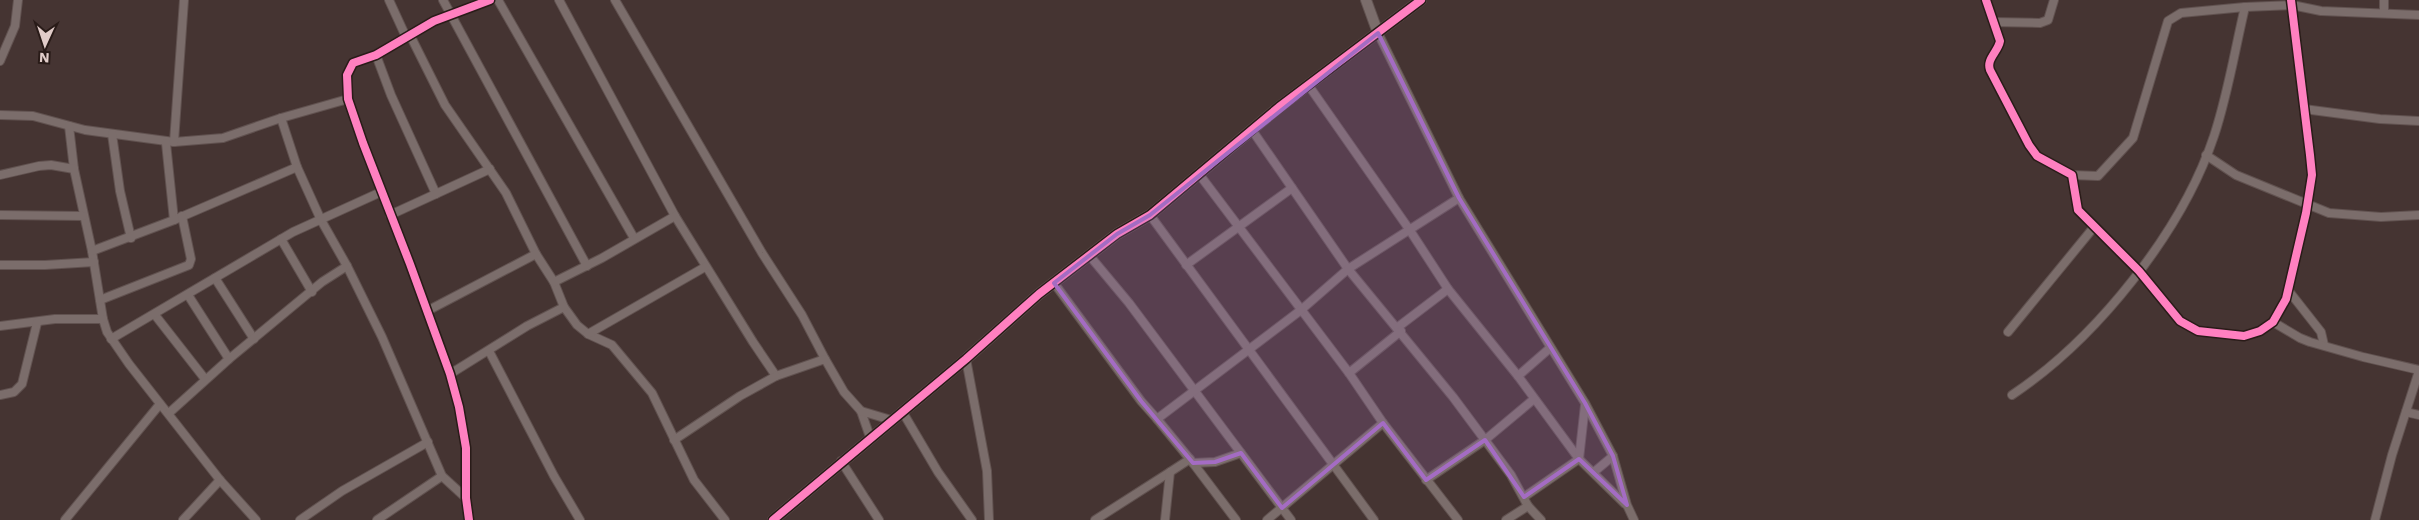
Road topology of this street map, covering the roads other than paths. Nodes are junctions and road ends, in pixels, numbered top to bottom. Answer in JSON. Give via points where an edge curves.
{"nodes":[{"id":1,"x":18,"y":0,"type":"edge"},
{"id":2,"x":184,"y":0,"type":"edge"},
{"id":3,"x":389,"y":0,"type":"edge"},
{"id":4,"x":443,"y":0,"type":"edge"},
{"id":5,"x":490,"y":0,"type":"edge"},
{"id":6,"x":498,"y":0,"type":"edge"},
{"id":7,"x":560,"y":0,"type":"edge"},
{"id":8,"x":615,"y":0,"type":"edge"},
{"id":9,"x":1366,"y":0,"type":"edge"},
{"id":10,"x":1421,"y":0,"type":"edge"},
{"id":11,"x":1986,"y":0,"type":"edge"},
{"id":12,"x":2054,"y":0,"type":"edge"},
{"id":13,"x":2384,"y":0,"type":"edge"},
{"id":14,"x":2291,"y":3,"type":"edge"},
{"id":15,"x":2245,"y":7,"type":"junction"},
{"id":16,"x":2384,"y":12,"type":"junction"},
{"id":17,"x":2419,"y":14,"type":"edge"},
{"id":18,"x":450,"y":15,"type":"junction"},
{"id":19,"x":1993,"y":22,"type":"junction"},
{"id":20,"x":1378,"y":33,"type":"junction"},
{"id":21,"x":408,"y":36,"type":"junction"},
{"id":22,"x":376,"y":55,"type":"junction"},
{"id":23,"x":0,"y":61,"type":"edge"},
{"id":24,"x":1309,"y":86,"type":"junction"},
{"id":25,"x":348,"y":99,"type":"junction"},
{"id":26,"x":2304,"y":109,"type":"junction"},
{"id":27,"x":0,"y":115,"type":"edge"},
{"id":28,"x":281,"y":118,"type":"junction"},
{"id":29,"x":2419,"y":120,"type":"edge"},
{"id":30,"x":70,"y":126,"type":"junction"},
{"id":31,"x":1252,"y":130,"type":"junction"},
{"id":32,"x":112,"y":134,"type":"junction"},
{"id":33,"x":170,"y":142,"type":"junction"},
{"id":34,"x":2206,"y":155,"type":"junction"},
{"id":35,"x":297,"y":167,"type":"junction"},
{"id":36,"x":74,"y":169,"type":"junction"},
{"id":37,"x":490,"y":169,"type":"junction"},
{"id":38,"x":1199,"y":174,"type":"junction"},
{"id":39,"x":0,"y":175,"type":"edge"},
{"id":40,"x":2072,"y":175,"type":"junction"},
{"id":41,"x":1292,"y":188,"type":"junction"},
{"id":42,"x":381,"y":192,"type":"junction"},
{"id":43,"x":436,"y":194,"type":"junction"},
{"id":44,"x":1459,"y":198,"type":"junction"},
{"id":45,"x":2308,"y":205,"type":"junction"},
{"id":46,"x":0,"y":215,"type":"edge"},
{"id":47,"x":390,"y":215,"type":"junction"},
{"id":48,"x":1150,"y":215,"type":"junction"},
{"id":49,"x":2419,"y":215,"type":"edge"},
{"id":50,"x":83,"y":216,"type":"junction"},
{"id":51,"x":182,"y":216,"type":"junction"},
{"id":52,"x":675,"y":216,"type":"junction"},
{"id":53,"x":174,"y":220,"type":"junction"},
{"id":54,"x":320,"y":220,"type":"junction"},
{"id":55,"x":1239,"y":227,"type":"junction"},
{"id":56,"x":2094,"y":227,"type":"junction"},
{"id":57,"x":1409,"y":228,"type":"junction"},
{"id":58,"x":130,"y":238,"type":"junction"},
{"id":59,"x":634,"y":238,"type":"junction"},
{"id":60,"x":281,"y":239,"type":"junction"},
{"id":61,"x":92,"y":251,"type":"junction"},
{"id":62,"x":536,"y":254,"type":"junction"},
{"id":63,"x":1089,"y":255,"type":"junction"},
{"id":64,"x":94,"y":262,"type":"junction"},
{"id":65,"x":0,"y":265,"type":"edge"},
{"id":66,"x":1186,"y":265,"type":"junction"},
{"id":67,"x":347,"y":266,"type":"junction"},
{"id":68,"x":587,"y":266,"type":"junction"},
{"id":69,"x":705,"y":266,"type":"junction"},
{"id":70,"x":1348,"y":269,"type":"junction"},
{"id":71,"x":2138,"y":271,"type":"junction"},
{"id":72,"x":215,"y":278,"type":"junction"},
{"id":73,"x":554,"y":282,"type":"junction"},
{"id":74,"x":1054,"y":283,"type":"junction"},
{"id":75,"x":1448,"y":289,"type":"junction"},
{"id":76,"x":2288,"y":290,"type":"junction"},
{"id":77,"x":312,"y":292,"type":"junction"},
{"id":78,"x":188,"y":295,"type":"junction"},
{"id":79,"x":100,"y":300,"type":"junction"},
{"id":80,"x":564,"y":307,"type":"junction"},
{"id":81,"x":1300,"y":310,"type":"junction"},
{"id":82,"x":427,"y":311,"type":"junction"},
{"id":83,"x":154,"y":315,"type":"junction"},
{"id":84,"x":102,"y":319,"type":"junction"},
{"id":85,"x":2273,"y":322,"type":"junction"},
{"id":86,"x":38,"y":323,"type":"junction"},
{"id":87,"x":0,"y":326,"type":"edge"},
{"id":88,"x":1399,"y":329,"type":"junction"},
{"id":89,"x":2008,"y":332,"type":"dead end"},
{"id":90,"x":588,"y":334,"type":"junction"},
{"id":91,"x":110,"y":339,"type":"junction"},
{"id":92,"x":254,"y":339,"type":"junction"},
{"id":93,"x":2324,"y":345,"type":"junction"},
{"id":94,"x":1550,"y":348,"type":"junction"},
{"id":95,"x":489,"y":351,"type":"junction"},
{"id":96,"x":1249,"y":351,"type":"junction"},
{"id":97,"x":229,"y":359,"type":"junction"},
{"id":98,"x":825,"y":359,"type":"junction"},
{"id":99,"x":966,"y":359,"type":"junction"},
{"id":100,"x":2419,"y":370,"type":"edge"},
{"id":101,"x":1348,"y":373,"type":"junction"},
{"id":102,"x":450,"y":374,"type":"junction"},
{"id":103,"x":776,"y":376,"type":"junction"},
{"id":104,"x":1518,"y":376,"type":"junction"},
{"id":105,"x":205,"y":379,"type":"junction"},
{"id":106,"x":1194,"y":392,"type":"junction"},
{"id":107,"x":0,"y":395,"type":"edge"},
{"id":108,"x":2012,"y":395,"type":"dead end"},
{"id":109,"x":1534,"y":399,"type":"junction"},
{"id":110,"x":1585,"y":403,"type":"junction"},
{"id":111,"x":160,"y":404,"type":"junction"},
{"id":112,"x":862,"y":411,"type":"junction"},
{"id":113,"x":902,"y":411,"type":"junction"},
{"id":114,"x":2406,"y":412,"type":"junction"},
{"id":115,"x":169,"y":414,"type":"junction"},
{"id":116,"x":2419,"y":415,"type":"edge"},
{"id":117,"x":891,"y":420,"type":"junction"},
{"id":118,"x":1157,"y":420,"type":"junction"},
{"id":119,"x":1383,"y":423,"type":"junction"},
{"id":120,"x":870,"y":437,"type":"junction"},
{"id":121,"x":674,"y":440,"type":"junction"},
{"id":122,"x":1485,"y":440,"type":"junction"},
{"id":123,"x":428,"y":442,"type":"junction"},
{"id":124,"x":1241,"y":453,"type":"junction"},
{"id":125,"x":1613,"y":456,"type":"junction"},
{"id":126,"x":1579,"y":459,"type":"junction"},
{"id":127,"x":841,"y":461,"type":"junction"},
{"id":128,"x":1192,"y":461,"type":"junction"},
{"id":129,"x":1335,"y":466,"type":"junction"},
{"id":130,"x":1170,"y":472,"type":"junction"},
{"id":131,"x":1594,"y":472,"type":"junction"},
{"id":132,"x":442,"y":476,"type":"junction"},
{"id":133,"x":220,"y":480,"type":"junction"},
{"id":134,"x":1426,"y":480,"type":"junction"},
{"id":135,"x":1524,"y":497,"type":"junction"},
{"id":136,"x":466,"y":498,"type":"junction"},
{"id":137,"x":1627,"y":505,"type":"junction"},
{"id":138,"x":1528,"y":506,"type":"junction"},
{"id":139,"x":1282,"y":508,"type":"junction"},
{"id":140,"x":776,"y":519,"type":"edge"},
{"id":141,"x":65,"y":520,"type":"edge"},
{"id":142,"x":184,"y":520,"type":"edge"},
{"id":143,"x":256,"y":520,"type":"edge"},
{"id":144,"x":300,"y":520,"type":"edge"},
{"id":145,"x":377,"y":520,"type":"edge"},
{"id":146,"x":470,"y":520,"type":"edge"},
{"id":147,"x":580,"y":520,"type":"edge"},
{"id":148,"x":725,"y":520,"type":"edge"},
{"id":149,"x":879,"y":520,"type":"edge"},
{"id":150,"x":972,"y":520,"type":"edge"},
{"id":151,"x":989,"y":520,"type":"edge"},
{"id":152,"x":1095,"y":520,"type":"edge"},
{"id":153,"x":1165,"y":520,"type":"edge"},
{"id":154,"x":1236,"y":520,"type":"edge"},
{"id":155,"x":1268,"y":520,"type":"edge"},
{"id":156,"x":1291,"y":520,"type":"edge"},
{"id":157,"x":1374,"y":520,"type":"edge"},
{"id":158,"x":1458,"y":520,"type":"edge"},
{"id":159,"x":1506,"y":520,"type":"edge"},
{"id":160,"x":1541,"y":520,"type":"edge"},
{"id":161,"x":1634,"y":520,"type":"edge"},
{"id":162,"x":2375,"y":520,"type":"edge"}],
"edges":[{"from":1,"to":23,"type":"street","via":[[15,26]]},
{"from":2,"to":33,"type":"street"},
{"from":3,"to":21,"type":"street"},
{"from":4,"to":18,"type":"street"},
{"from":5,"to":18,"type":"street"},
{"from":6,"to":59,"type":"street"},
{"from":7,"to":52,"type":"street"},
{"from":8,"to":98,"type":"street"},
{"from":9,"to":20,"type":"street"},
{"from":10,"to":20,"type":"street"},
{"from":11,"to":19,"type":"street"},
{"from":12,"to":19,"type":"street","via":[[2048,20],[2040,23]]},
{"from":13,"to":16,"type":"street"},
{"from":14,"to":15,"type":"street"},
{"from":14,"to":16,"type":"street","via":[[2322,11]]},
{"from":14,"to":26,"type":"street"},
{"from":15,"to":34,"type":"street","via":[[2214,135]]},
{"from":15,"to":40,"type":"street","via":[[2181,13],[2168,21],[2129,144],[2098,176]]},
{"from":16,"to":17,"type":"street"},
{"from":18,"to":21,"type":"street"},
{"from":18,"to":68,"type":"street"},
{"from":19,"to":40,"type":"street","via":[[2000,41],[1999,48],[1990,59],[1990,70],[2033,150]]},
{"from":20,"to":24,"type":"street"},
{"from":20,"to":44,"type":"street"},
{"from":21,"to":22,"type":"street"},
{"from":21,"to":37,"type":"street","via":[[448,110]]},
{"from":22,"to":25,"type":"street","via":[[353,63],[349,68]]},
{"from":22,"to":43,"type":"street"},
{"from":24,"to":31,"type":"street"},
{"from":24,"to":57,"type":"street"},
{"from":25,"to":28,"type":"street"},
{"from":25,"to":42,"type":"street"},
{"from":26,"to":29,"type":"street","via":[[2380,119]]},
{"from":26,"to":45,"type":"street","via":[[2312,175]]},
{"from":27,"to":30,"type":"street","via":[[33,116]]},
{"from":28,"to":33,"type":"street","via":[[223,138]]},
{"from":28,"to":35,"type":"street"},
{"from":30,"to":32,"type":"street"},
{"from":30,"to":36,"type":"street"},
{"from":31,"to":38,"type":"street"},
{"from":31,"to":41,"type":"street"},
{"from":32,"to":33,"type":"street"},
{"from":32,"to":58,"type":"street"},
{"from":33,"to":53,"type":"street"},
{"from":34,"to":45,"type":"street","via":[[2236,175]]},
{"from":34,"to":71,"type":"street","via":[[2182,208]]},
{"from":35,"to":51,"type":"street"},
{"from":35,"to":54,"type":"street"},
{"from":36,"to":39,"type":"street","via":[[39,166]]},
{"from":36,"to":50,"type":"street"},
{"from":37,"to":43,"type":"street"},
{"from":37,"to":62,"type":"street","via":[[512,203]]},
{"from":38,"to":48,"type":"street"},
{"from":38,"to":55,"type":"street"},
{"from":40,"to":56,"type":"street","via":[[2078,210]]},
{"from":41,"to":55,"type":"street"},
{"from":41,"to":70,"type":"street"},
{"from":42,"to":47,"type":"street"},
{"from":42,"to":54,"type":"street"},
{"from":43,"to":47,"type":"street"},
{"from":44,"to":57,"type":"street"},
{"from":44,"to":94,"type":"street"},
{"from":45,"to":49,"type":"street","via":[[2337,214]]},
{"from":45,"to":76,"type":"street"},
{"from":46,"to":50,"type":"street"},
{"from":47,"to":82,"type":"street"},
{"from":48,"to":63,"type":"street"},
{"from":48,"to":66,"type":"street"},
{"from":50,"to":61,"type":"street"},
{"from":51,"to":53,"type":"street"},
{"from":51,"to":79,"type":"street","via":[[191,259],[189,265]]},
{"from":52,"to":59,"type":"street"},
{"from":52,"to":69,"type":"street"},
{"from":53,"to":58,"type":"street"},
{"from":54,"to":60,"type":"street"},
{"from":54,"to":67,"type":"street"},
{"from":55,"to":66,"type":"street"},
{"from":55,"to":81,"type":"street"},
{"from":56,"to":71,"type":"street"},
{"from":56,"to":89,"type":"street"},
{"from":57,"to":70,"type":"street"},
{"from":57,"to":75,"type":"street"},
{"from":58,"to":61,"type":"street"},
{"from":59,"to":68,"type":"street"},
{"from":60,"to":72,"type":"street"},
{"from":60,"to":77,"type":"street"},
{"from":61,"to":64,"type":"street"},
{"from":62,"to":73,"type":"street"},
{"from":62,"to":82,"type":"street"},
{"from":63,"to":74,"type":"street"},
{"from":63,"to":106,"type":"street","via":[[1129,303]]},
{"from":64,"to":65,"type":"street"},
{"from":64,"to":79,"type":"street"},
{"from":66,"to":96,"type":"street"},
{"from":67,"to":77,"type":"street"},
{"from":67,"to":123,"type":"street"},
{"from":68,"to":73,"type":"street"},
{"from":69,"to":90,"type":"street"},
{"from":69,"to":103,"type":"street"},
{"from":70,"to":81,"type":"street"},
{"from":70,"to":88,"type":"street"},
{"from":71,"to":85,"type":"street","via":[[2180,320],[2198,331],[2244,336]]},
{"from":71,"to":108,"type":"street","via":[[2113,303],[2043,374]]},
{"from":72,"to":78,"type":"street"},
{"from":72,"to":92,"type":"street"},
{"from":73,"to":80,"type":"street"},
{"from":74,"to":99,"type":"street"},
{"from":74,"to":118,"type":"street"},
{"from":75,"to":88,"type":"street"},
{"from":75,"to":104,"type":"street"},
{"from":76,"to":85,"type":"street"},
{"from":76,"to":93,"type":"street","via":[[2321,332]]},
{"from":77,"to":92,"type":"street"},
{"from":78,"to":83,"type":"street"},
{"from":78,"to":97,"type":"street"},
{"from":79,"to":84,"type":"street"},
{"from":80,"to":90,"type":"street"},
{"from":80,"to":95,"type":"street"},
{"from":81,"to":96,"type":"street"},
{"from":81,"to":101,"type":"street"},
{"from":82,"to":102,"type":"street"},
{"from":83,"to":91,"type":"street"},
{"from":83,"to":105,"type":"street"},
{"from":84,"to":86,"type":"street","via":[[67,318]]},
{"from":84,"to":91,"type":"street"},
{"from":85,"to":93,"type":"street","via":[[2300,338]]},
{"from":86,"to":87,"type":"street"},
{"from":86,"to":107,"type":"street","via":[[22,384],[14,392]]},
{"from":88,"to":101,"type":"street"},
{"from":88,"to":122,"type":"street"},
{"from":90,"to":121,"type":"street","via":[[612,345],[642,381],[654,397]]},
{"from":91,"to":111,"type":"street"},
{"from":92,"to":97,"type":"street"},
{"from":93,"to":100,"type":"street"},
{"from":94,"to":104,"type":"street"},
{"from":94,"to":110,"type":"street"},
{"from":95,"to":102,"type":"street"},
{"from":95,"to":147,"type":"street"},
{"from":96,"to":106,"type":"street"},
{"from":96,"to":129,"type":"street"},
{"from":97,"to":105,"type":"street"},
{"from":98,"to":103,"type":"street"},
{"from":98,"to":112,"type":"street","via":[[844,392]]},
{"from":99,"to":113,"type":"street"},
{"from":99,"to":151,"type":"street","via":[[987,471]]},
{"from":100,"to":114,"type":"street"},
{"from":101,"to":119,"type":"street"},
{"from":102,"to":136,"type":"street","via":[[465,440]]},
{"from":103,"to":121,"type":"street"},
{"from":104,"to":109,"type":"street"},
{"from":105,"to":115,"type":"street"},
{"from":106,"to":118,"type":"street"},
{"from":106,"to":124,"type":"street"},
{"from":109,"to":122,"type":"street"},
{"from":109,"to":126,"type":"street"},
{"from":110,"to":125,"type":"street"},
{"from":110,"to":126,"type":"street"},
{"from":111,"to":115,"type":"street"},
{"from":111,"to":141,"type":"street"},
{"from":112,"to":117,"type":"street"},
{"from":112,"to":120,"type":"street"},
{"from":113,"to":117,"type":"street"},
{"from":113,"to":150,"type":"street","via":[[938,472]]},
{"from":114,"to":116,"type":"street"},
{"from":114,"to":162,"type":"street"},
{"from":115,"to":133,"type":"street"},
{"from":117,"to":120,"type":"street"},
{"from":118,"to":128,"type":"street"},
{"from":119,"to":129,"type":"street"},
{"from":119,"to":134,"type":"street"},
{"from":120,"to":127,"type":"street"},
{"from":121,"to":148,"type":"street","via":[[699,488]]},
{"from":122,"to":134,"type":"street"},
{"from":122,"to":135,"type":"street"},
{"from":123,"to":132,"type":"street"},
{"from":123,"to":144,"type":"street","via":[[342,491]]},
{"from":124,"to":128,"type":"street","via":[[1215,462]]},
{"from":124,"to":139,"type":"street"},
{"from":125,"to":131,"type":"street"},
{"from":125,"to":137,"type":"street"},
{"from":126,"to":131,"type":"street"},
{"from":126,"to":135,"type":"street"},
{"from":127,"to":140,"type":"street"},
{"from":127,"to":149,"type":"street"},
{"from":128,"to":130,"type":"street"},
{"from":128,"to":154,"type":"street"},
{"from":129,"to":139,"type":"street"},
{"from":129,"to":157,"type":"street"},
{"from":130,"to":152,"type":"street"},
{"from":130,"to":153,"type":"street"},
{"from":131,"to":137,"type":"street"},
{"from":132,"to":136,"type":"street"},
{"from":132,"to":145,"type":"street"},
{"from":133,"to":142,"type":"street"},
{"from":133,"to":143,"type":"street"},
{"from":134,"to":158,"type":"street"},
{"from":135,"to":138,"type":"street"},
{"from":136,"to":146,"type":"street"},
{"from":137,"to":161,"type":"street"},
{"from":138,"to":159,"type":"street"},
{"from":138,"to":160,"type":"street"},
{"from":139,"to":155,"type":"street"},
{"from":139,"to":156,"type":"street"}]}
